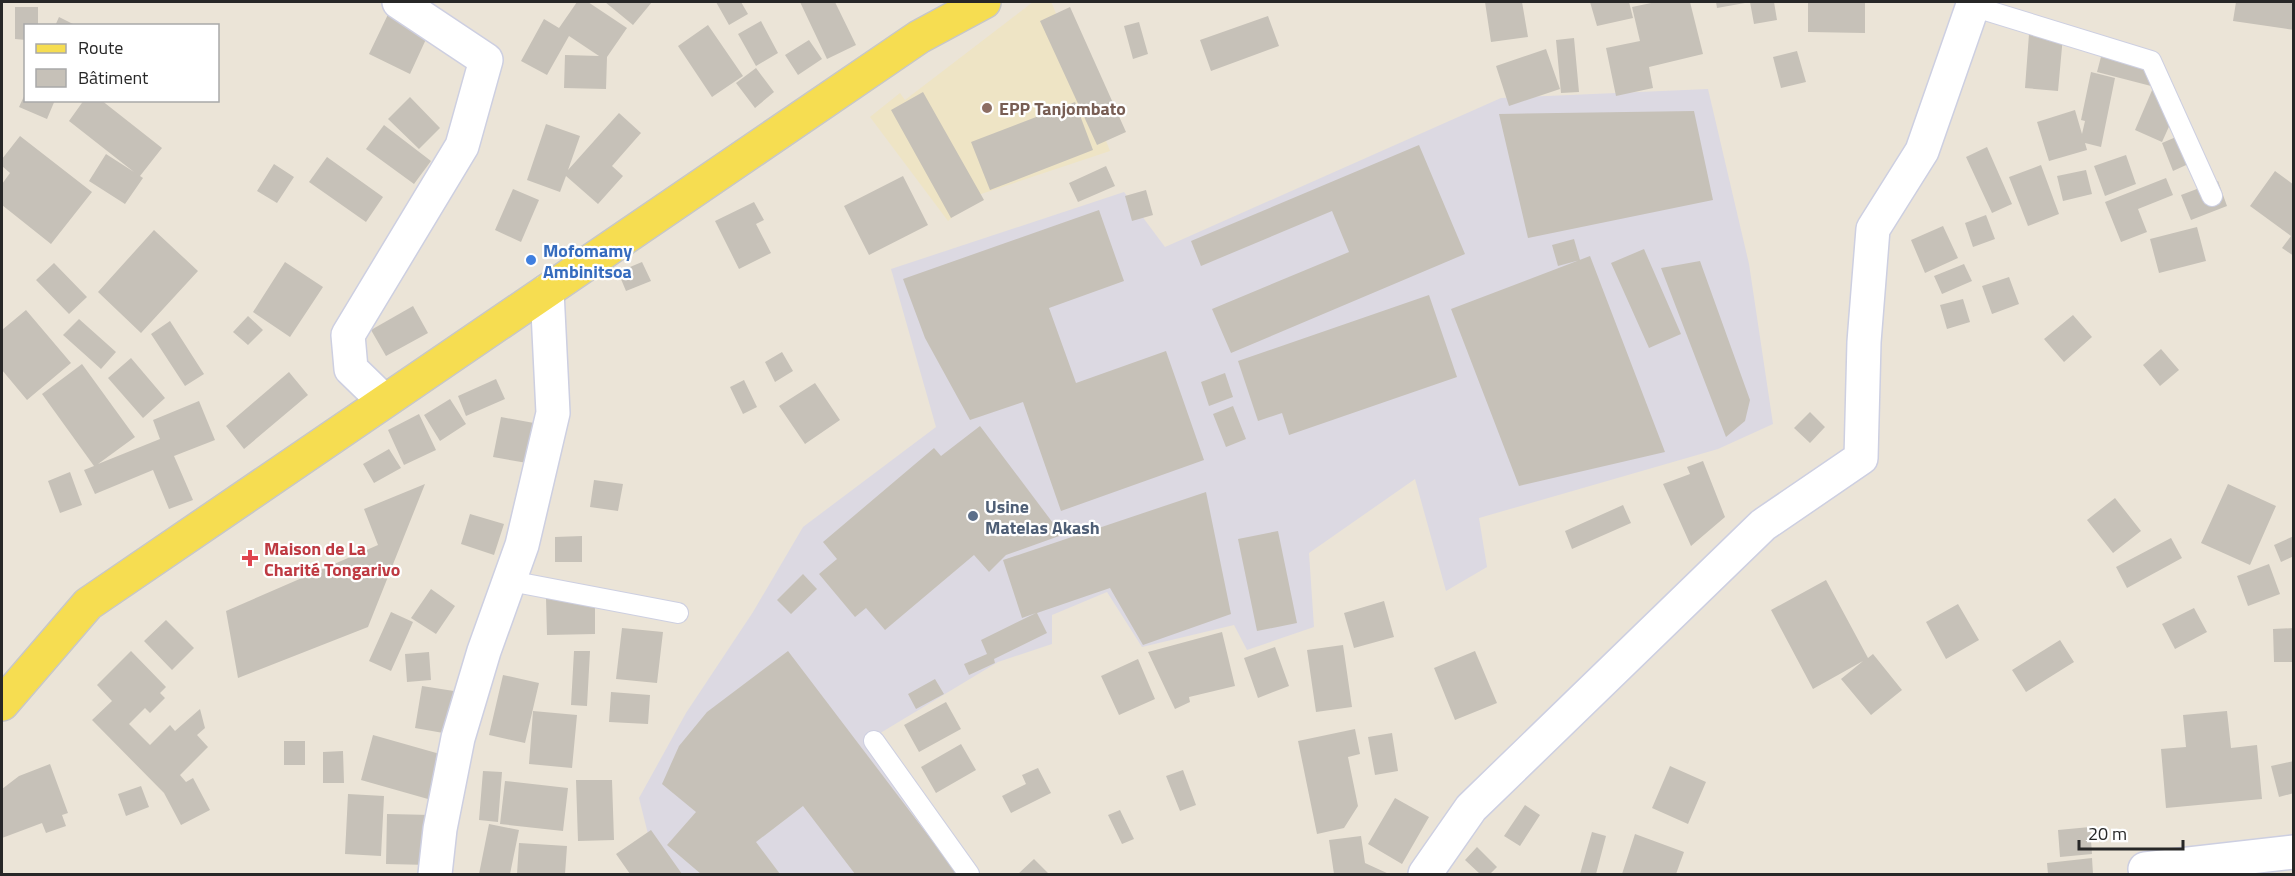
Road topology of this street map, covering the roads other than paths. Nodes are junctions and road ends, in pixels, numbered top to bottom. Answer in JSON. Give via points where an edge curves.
{"nodes":[{"id":1,"x":399,"y":2,"type":"edge"},
{"id":2,"x":984,"y":2,"type":"edge"},
{"id":3,"x":1973,"y":4,"type":"edge"},
{"id":4,"x":2212,"y":196,"type":"dead end"},
{"id":5,"x":547,"y":291,"type":"junction"},
{"id":6,"x":384,"y":401,"type":"junction"},
{"id":7,"x":510,"y":581,"type":"junction"},
{"id":8,"x":678,"y":613,"type":"dead end"},
{"id":9,"x":2,"y":704,"type":"edge"},
{"id":10,"x":874,"y":741,"type":"dead end"},
{"id":11,"x":2294,"y":852,"type":"edge"},
{"id":12,"x":2145,"y":869,"type":"dead end"},
{"id":13,"x":435,"y":874,"type":"edge"},
{"id":14,"x":969,"y":874,"type":"edge"},
{"id":15,"x":1425,"y":874,"type":"edge"}],
"edges":[{"from":1,"to":6,"type":"street","via":[[486,60],[462,146],[348,335],[351,369]]},
{"from":2,"to":5,"type":"main road","via":[[919,37]]},
{"from":3,"to":4,"type":"lane","via":[[2151,61]]},
{"from":3,"to":15,"type":"street","via":[[1922,151],[1873,229],[1864,342],[1862,458],[1763,525],[1471,808]]},
{"from":5,"to":6,"type":"main road"},
{"from":5,"to":7,"type":"street","via":[[553,413]]},
{"from":6,"to":9,"type":"main road","via":[[88,604]]},
{"from":7,"to":8,"type":"lane"},
{"from":7,"to":13,"type":"street","via":[[458,738]]},
{"from":10,"to":14,"type":"lane"},
{"from":11,"to":12,"type":"street"}]}
